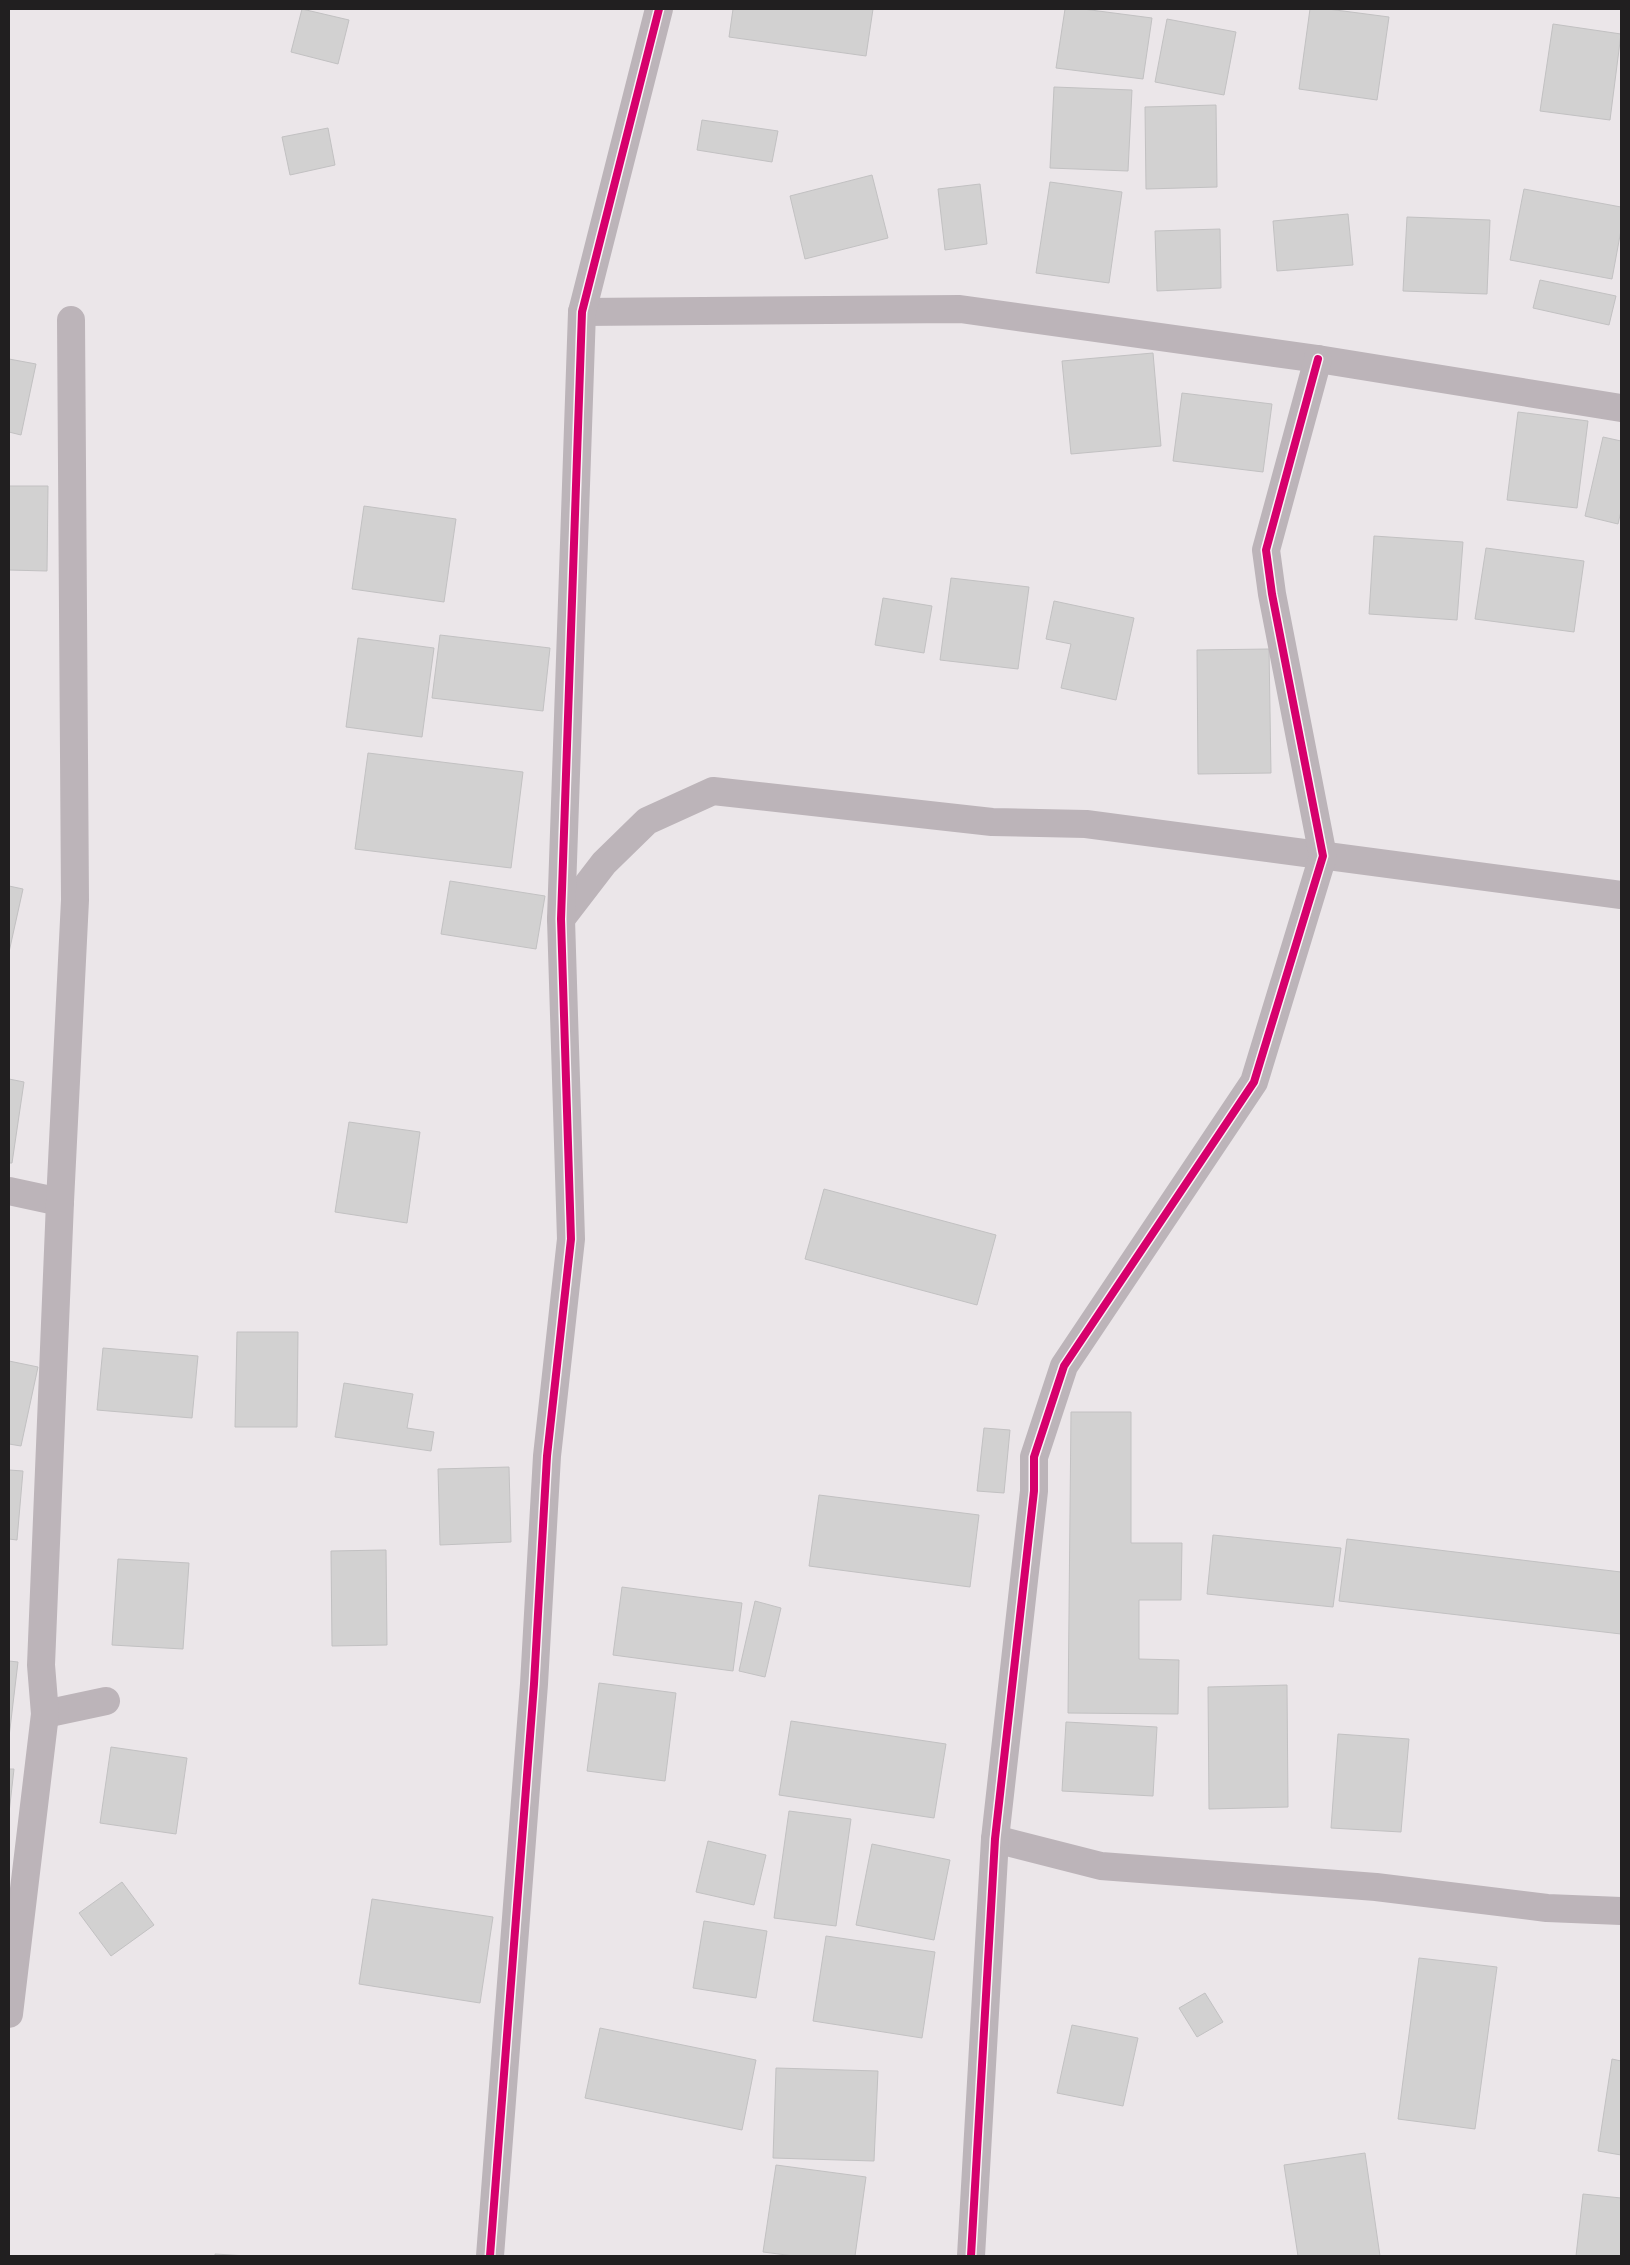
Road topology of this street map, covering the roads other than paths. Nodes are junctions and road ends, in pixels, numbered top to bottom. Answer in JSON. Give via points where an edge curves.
{"nodes":[{"id":1,"x":659,"y":9,"type":"edge"},
{"id":2,"x":582,"y":312,"type":"junction"},
{"id":3,"x":71,"y":320,"type":"dead end"},
{"id":4,"x":1318,"y":359,"type":"junction"},
{"id":5,"x":1621,"y":408,"type":"edge"},
{"id":6,"x":1323,"y":856,"type":"junction"},
{"id":7,"x":1621,"y":895,"type":"edge"},
{"id":8,"x":561,"y":919,"type":"junction"},
{"id":9,"x":9,"y":1191,"type":"edge"},
{"id":10,"x":60,"y":1202,"type":"junction"},
{"id":11,"x":106,"y":1701,"type":"dead end"},
{"id":12,"x":45,"y":1714,"type":"junction"},
{"id":13,"x":995,"y":1839,"type":"junction"},
{"id":14,"x":1621,"y":1911,"type":"edge"},
{"id":15,"x":9,"y":2014,"type":"edge"},
{"id":16,"x":490,"y":2256,"type":"edge"},
{"id":17,"x":971,"y":2256,"type":"edge"}],
"edges":[{"from":1,"to":2,"type":"street"},
{"from":2,"to":4,"type":"street","via":[[960,309]]},
{"from":2,"to":8,"type":"street"},
{"from":3,"to":10,"type":"street","via":[[75,900]]},
{"from":4,"to":5,"type":"street"},
{"from":4,"to":6,"type":"street","via":[[1266,550]]},
{"from":6,"to":7,"type":"street"},
{"from":6,"to":8,"type":"street","via":[[1086,824],[992,822],[713,791],[647,821],[604,863]]},
{"from":6,"to":13,"type":"street","via":[[1254,1082],[1064,1366],[1034,1458],[1034,1491]]},
{"from":8,"to":16,"type":"street","via":[[571,1239],[547,1456],[534,1684]]},
{"from":9,"to":10,"type":"street"},
{"from":10,"to":12,"type":"street","via":[[40,1665]]},
{"from":11,"to":12,"type":"street"},
{"from":12,"to":15,"type":"street"},
{"from":13,"to":14,"type":"street","via":[[1101,1866],[1376,1887],[1547,1908]]},
{"from":13,"to":17,"type":"street"}]}
